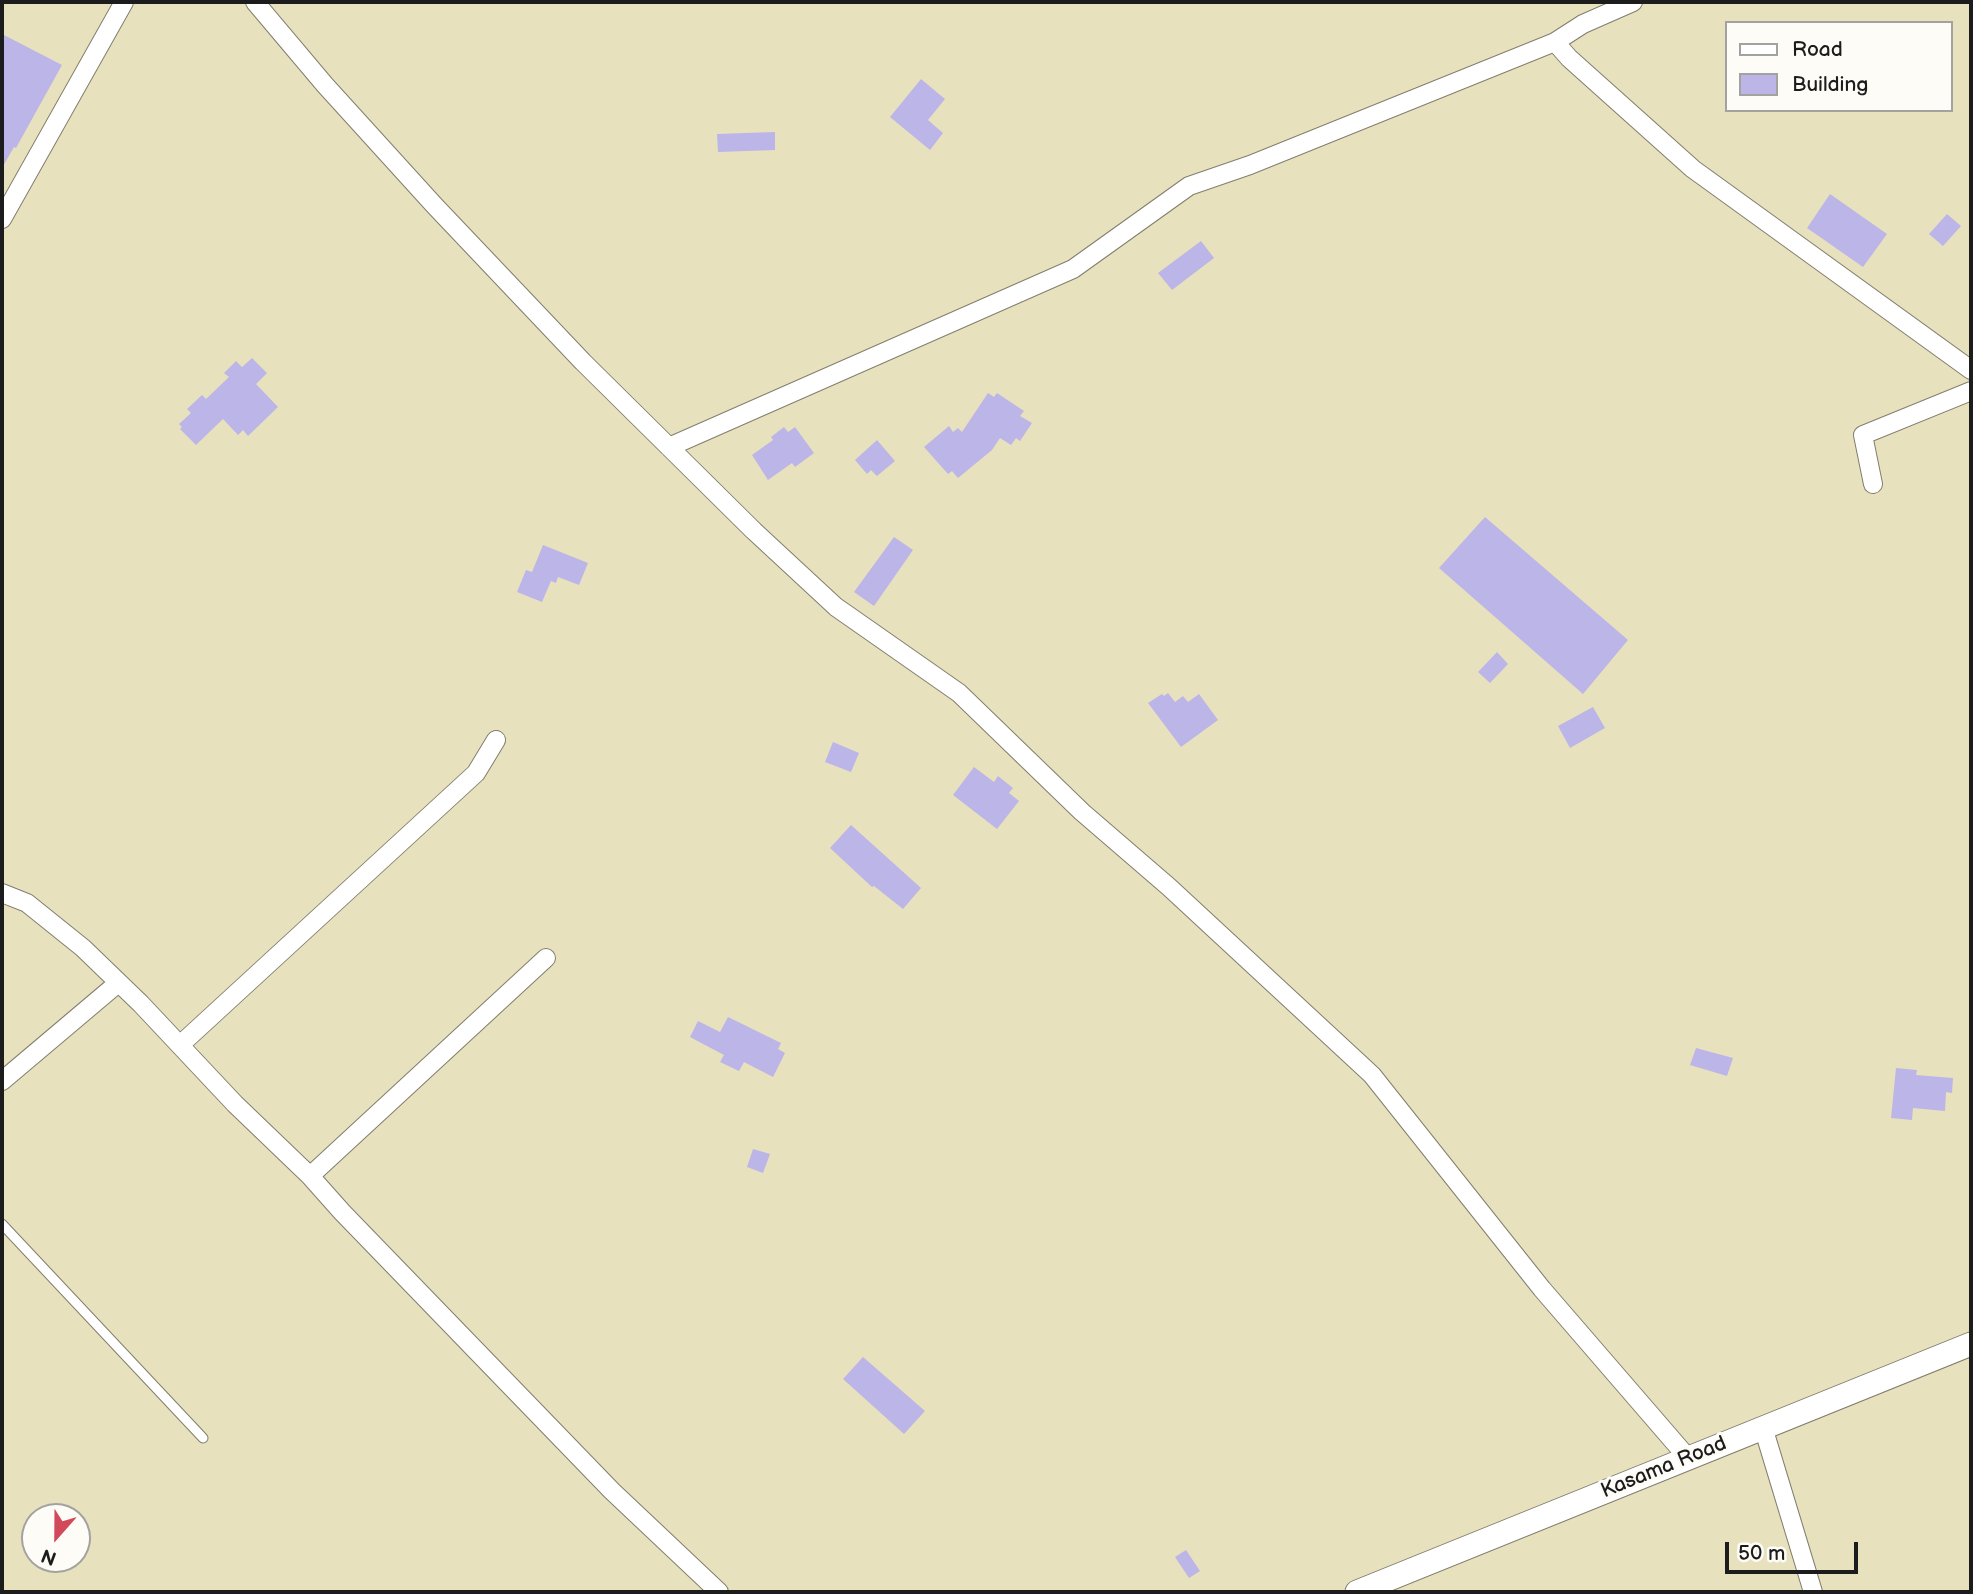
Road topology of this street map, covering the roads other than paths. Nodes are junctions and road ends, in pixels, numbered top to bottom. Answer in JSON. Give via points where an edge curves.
{"nodes":[{"id":1,"x":124,"y":2,"type":"edge"},
{"id":2,"x":255,"y":2,"type":"edge"},
{"id":3,"x":1633,"y":2,"type":"edge"},
{"id":4,"x":1555,"y":42,"type":"junction"},
{"id":5,"x":2,"y":219,"type":"edge"},
{"id":6,"x":1971,"y":370,"type":"edge"},
{"id":7,"x":1971,"y":391,"type":"edge"},
{"id":8,"x":669,"y":447,"type":"junction"},
{"id":9,"x":1872,"y":484,"type":"dead end"},
{"id":10,"x":496,"y":740,"type":"dead end"},
{"id":11,"x":2,"y":892,"type":"edge"},
{"id":12,"x":546,"y":958,"type":"dead end"},
{"id":13,"x":118,"y":983,"type":"junction"},
{"id":14,"x":180,"y":1045,"type":"junction"},
{"id":15,"x":2,"y":1081,"type":"edge"},
{"id":16,"x":310,"y":1176,"type":"junction"},
{"id":17,"x":2,"y":1224,"type":"edge"},
{"id":18,"x":1971,"y":1344,"type":"edge"},
{"id":19,"x":1763,"y":1427,"type":"junction"},
{"id":20,"x":203,"y":1438,"type":"dead end"},
{"id":21,"x":1688,"y":1458,"type":"junction"},
{"id":22,"x":719,"y":1592,"type":"edge"},
{"id":23,"x":1357,"y":1592,"type":"edge"},
{"id":24,"x":1813,"y":1592,"type":"edge"}],
"edges":[{"from":1,"to":5,"type":"street"},
{"from":2,"to":8,"type":"street","via":[[434,205]]},
{"from":3,"to":4,"type":"street"},
{"from":4,"to":6,"type":"street","via":[[1693,169]]},
{"from":4,"to":8,"type":"street","via":[[1189,186],[1073,269]]},
{"from":7,"to":9,"type":"street","via":[[1863,435]]},
{"from":8,"to":21,"type":"street","via":[[836,607],[959,693],[1082,812],[1170,887],[1371,1075],[1542,1289]]},
{"from":10,"to":14,"type":"street","via":[[476,773]]},
{"from":11,"to":13,"type":"street","via":[[27,903],[83,947]]},
{"from":12,"to":16,"type":"street"},
{"from":13,"to":14,"type":"street"},
{"from":13,"to":15,"type":"street"},
{"from":14,"to":16,"type":"street"},
{"from":16,"to":22,"type":"street","via":[[612,1491]]},
{"from":17,"to":20,"type":"lane"},
{"from":18,"to":19,"type":"street","name":"Kasama Road"},
{"from":19,"to":21,"type":"street","name":"Kasama Road"},
{"from":19,"to":24,"type":"street"},
{"from":21,"to":23,"type":"street","name":"Kasama Road"}]}
